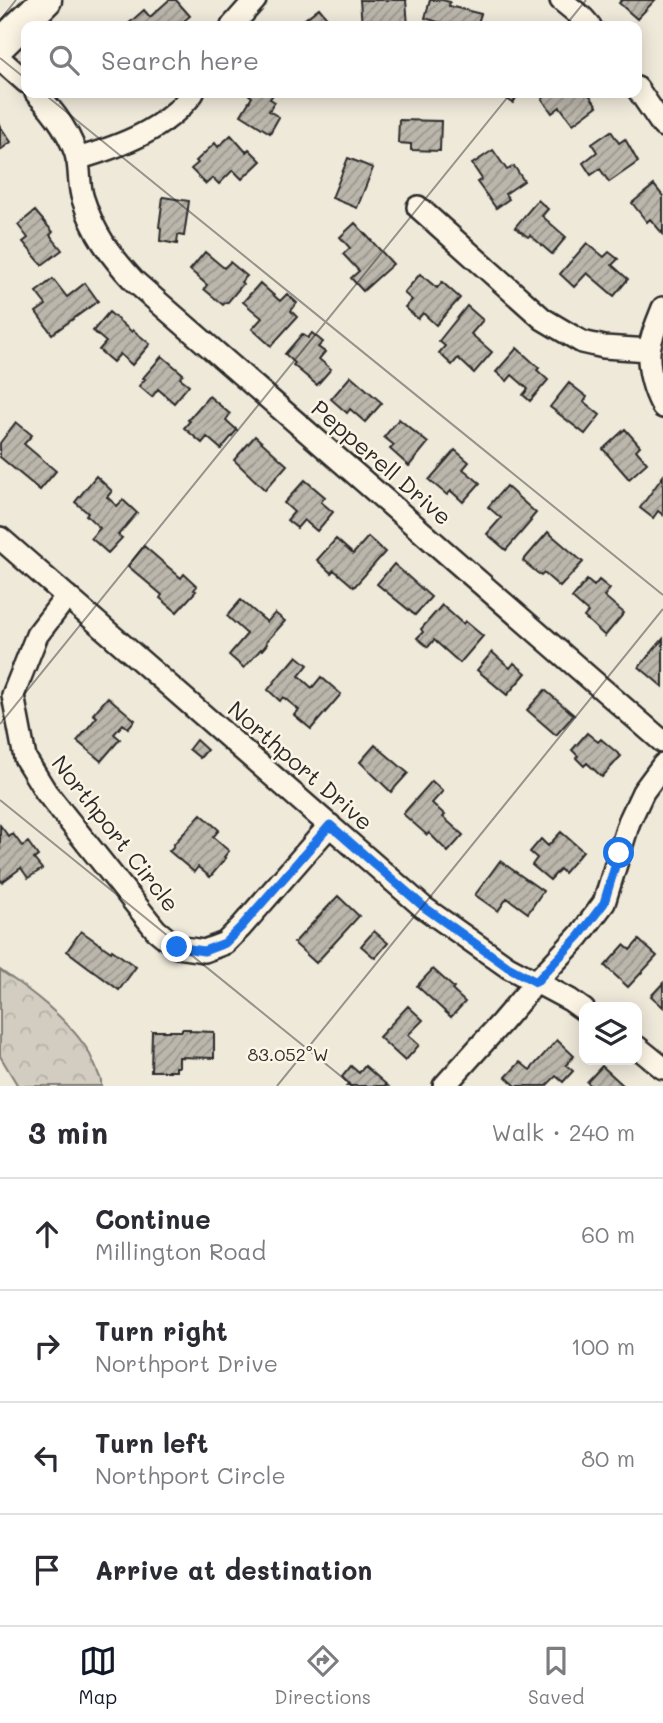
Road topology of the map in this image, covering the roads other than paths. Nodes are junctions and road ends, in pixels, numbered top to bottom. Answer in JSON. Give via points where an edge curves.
{"nodes":[{"id":1,"x":46,"y":0,"type":"edge"},
{"id":2,"x":256,"y":0,"type":"edge"},
{"id":3,"x":561,"y":0,"type":"edge"},
{"id":4,"x":25,"y":21,"type":"edge"},
{"id":5,"x":237,"y":21,"type":"edge"},
{"id":6,"x":586,"y":21,"type":"edge"},
{"id":7,"x":21,"y":24,"type":"edge"},
{"id":8,"x":0,"y":45,"type":"edge"},
{"id":9,"x":0,"y":59,"type":"edge"},
{"id":10,"x":21,"y":78,"type":"edge"},
{"id":11,"x":642,"y":95,"type":"edge"},
{"id":12,"x":40,"y":98,"type":"edge"},
{"id":13,"x":189,"y":98,"type":"edge"},
{"id":14,"x":663,"y":126,"type":"edge"},
{"id":15,"x":77,"y":159,"type":"junction"},
{"id":16,"x":418,"y":207,"type":"dead end"},
{"id":17,"x":663,"y":308,"type":"edge"},
{"id":18,"x":649,"y":350,"type":"junction"},
{"id":19,"x":663,"y":407,"type":"edge"},
{"id":20,"x":0,"y":538,"type":"edge"},
{"id":21,"x":67,"y":596,"type":"junction"},
{"id":22,"x":663,"y":742,"type":"edge"},
{"id":23,"x":663,"y":765,"type":"edge"},
{"id":24,"x":330,"y":825,"type":"junction"},
{"id":25,"x":536,"y":982,"type":"junction"},
{"id":26,"x":579,"y":1007,"type":"edge"},
{"id":27,"x":642,"y":1051,"type":"edge"},
{"id":28,"x":663,"y":1068,"type":"edge"},
{"id":29,"x":444,"y":1086,"type":"edge"}],
"edges":[{"from":1,"to":4,"type":"main road"},
{"from":2,"to":5,"type":"street"},
{"from":3,"to":6,"type":"street"},
{"from":7,"to":8,"type":"main road"},
{"from":9,"to":10,"type":"street"},
{"from":11,"to":14,"type":"street"},
{"from":12,"to":15,"type":"street","name":"Pepperell Drive","via":[[57,118]]},
{"from":13,"to":15,"type":"street","via":[[135,139]]},
{"from":15,"to":22,"type":"street","name":"Pepperell Drive","via":[[82,197],[94,229],[134,281]]},
{"from":16,"to":18,"type":"street","via":[[543,319],[582,342]]},
{"from":17,"to":18,"type":"street"},
{"from":18,"to":19,"type":"street","via":[[651,374]]},
{"from":20,"to":21,"type":"street","name":"Northport Drive"},
{"from":21,"to":24,"type":"street","name":"Northport Drive"},
{"from":21,"to":24,"type":"street","name":"Northport Circle","via":[[37,635],[13,695],[25,758],[46,792],[156,930],[177,947],[204,951],[225,943]]},
{"from":23,"to":25,"type":"street","via":[[629,822],[604,903]]},
{"from":24,"to":25,"type":"street","name":"Northport Drive","via":[[424,907]]},
{"from":25,"to":26,"type":"street","name":"Northport Drive"},
{"from":25,"to":29,"type":"street"},
{"from":27,"to":28,"type":"street"}]}
